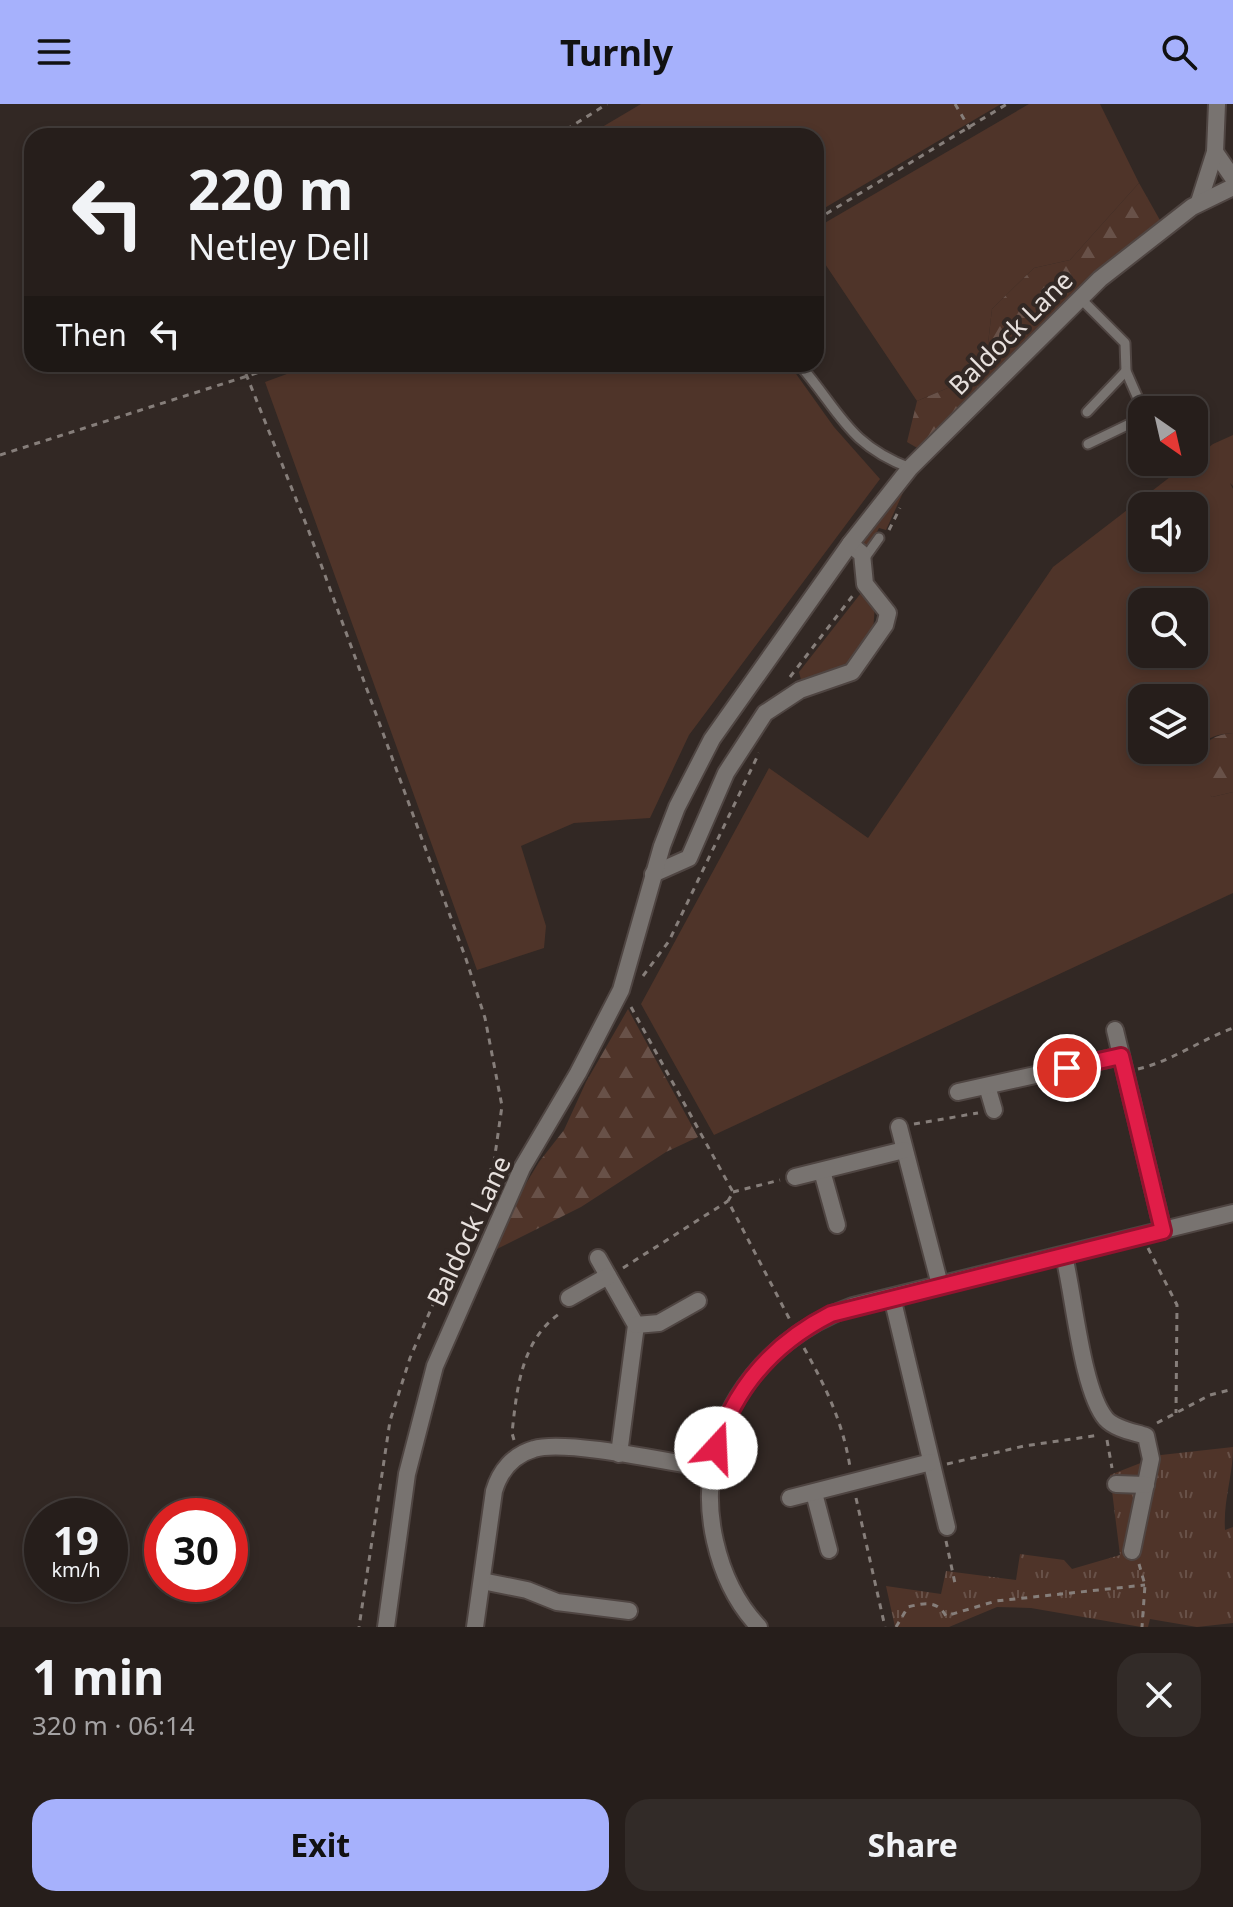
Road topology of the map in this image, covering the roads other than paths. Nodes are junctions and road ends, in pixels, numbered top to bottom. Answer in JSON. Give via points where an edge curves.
{"nodes":[{"id":1,"x":1217,"y":104,"type":"edge"},
{"id":2,"x":1215,"y":152,"type":"junction"},
{"id":3,"x":1233,"y":178,"type":"edge"},
{"id":4,"x":1233,"y":187,"type":"edge"},
{"id":5,"x":1199,"y":202,"type":"junction"},
{"id":6,"x":1080,"y":298,"type":"junction"},
{"id":7,"x":1126,"y":371,"type":"junction"},
{"id":8,"x":805,"y":372,"type":"edge"},
{"id":9,"x":1137,"y":396,"type":"edge"},
{"id":10,"x":1087,"y":412,"type":"dead end"},
{"id":11,"x":1128,"y":425,"type":"edge"},
{"id":12,"x":1088,"y":444,"type":"dead end"},
{"id":13,"x":910,"y":468,"type":"junction"},
{"id":14,"x":881,"y":539,"type":"road end"},
{"id":15,"x":850,"y":544,"type":"junction"},
{"id":16,"x":864,"y":559,"type":"junction"},
{"id":17,"x":653,"y":874,"type":"junction"},
{"id":18,"x":1115,"y":1030,"type":"dead end"},
{"id":19,"x":1121,"y":1056,"type":"junction"},
{"id":20,"x":987,"y":1086,"type":"junction"},
{"id":21,"x":958,"y":1092,"type":"dead end"},
{"id":22,"x":994,"y":1110,"type":"road end"},
{"id":23,"x":899,"y":1127,"type":"road end"},
{"id":24,"x":904,"y":1150,"type":"junction"},
{"id":25,"x":822,"y":1171,"type":"junction"},
{"id":26,"x":795,"y":1177,"type":"road end"},
{"id":27,"x":1233,"y":1213,"type":"edge"},
{"id":28,"x":837,"y":1225,"type":"dead end"},
{"id":29,"x":1163,"y":1231,"type":"junction"},
{"id":30,"x":1064,"y":1256,"type":"junction"},
{"id":31,"x":598,"y":1258,"type":"dead end"},
{"id":32,"x":608,"y":1276,"type":"junction"},
{"id":33,"x":940,"y":1285,"type":"junction"},
{"id":34,"x":892,"y":1297,"type":"junction"},
{"id":35,"x":569,"y":1298,"type":"road end"},
{"id":36,"x":698,"y":1301,"type":"dead end"},
{"id":37,"x":636,"y":1325,"type":"junction"},
{"id":38,"x":619,"y":1454,"type":"junction"},
{"id":39,"x":931,"y":1462,"type":"junction"},
{"id":40,"x":712,"y":1469,"type":"junction"},
{"id":41,"x":1116,"y":1484,"type":"road end"},
{"id":42,"x":1146,"y":1485,"type":"junction"},
{"id":43,"x":814,"y":1493,"type":"junction"},
{"id":44,"x":790,"y":1498,"type":"dead end"},
{"id":45,"x":947,"y":1527,"type":"road end"},
{"id":46,"x":829,"y":1550,"type":"dead end"},
{"id":47,"x":1132,"y":1551,"type":"road end"},
{"id":48,"x":482,"y":1581,"type":"junction"},
{"id":49,"x":629,"y":1611,"type":"dead end"},
{"id":50,"x":386,"y":1627,"type":"edge"},
{"id":51,"x":475,"y":1627,"type":"edge"},
{"id":52,"x":759,"y":1627,"type":"edge"}],
"edges":[{"from":1,"to":2,"type":"street"},
{"from":2,"to":3,"type":"street"},
{"from":2,"to":5,"type":"street"},
{"from":4,"to":5,"type":"street","name":"Baldock Lane"},
{"from":5,"to":6,"type":"street","name":"Baldock Lane"},
{"from":6,"to":7,"type":"lane","via":[[1121,335],[1127,347]]},
{"from":6,"to":13,"type":"street","name":"Baldock Lane"},
{"from":7,"to":9,"type":"lane"},
{"from":7,"to":10,"type":"lane"},
{"from":8,"to":13,"type":"lane","via":[[860,442]]},
{"from":11,"to":12,"type":"lane"},
{"from":13,"to":15,"type":"street","name":"Baldock Lane"},
{"from":14,"to":16,"type":"lane"},
{"from":15,"to":16,"type":"street"},
{"from":15,"to":17,"type":"street","name":"Baldock Lane","via":[[712,739],[677,807]]},
{"from":16,"to":17,"type":"street","via":[[865,584],[889,618],[858,665],[776,704],[726,773],[689,858]]},
{"from":17,"to":50,"type":"street","name":"Baldock Lane","via":[[621,990],[522,1168],[435,1366],[407,1474]]},
{"from":18,"to":19,"type":"street"},
{"from":19,"to":20,"type":"street"},
{"from":19,"to":29,"type":"street"},
{"from":20,"to":21,"type":"street"},
{"from":20,"to":22,"type":"street"},
{"from":23,"to":24,"type":"street"},
{"from":24,"to":25,"type":"street"},
{"from":24,"to":33,"type":"street"},
{"from":25,"to":26,"type":"street"},
{"from":25,"to":28,"type":"street"},
{"from":27,"to":29,"type":"street"},
{"from":29,"to":30,"type":"street"},
{"from":30,"to":33,"type":"street"},
{"from":30,"to":42,"type":"street","via":[[1100,1410],[1110,1423],[1146,1436],[1151,1459]]},
{"from":31,"to":32,"type":"street"},
{"from":32,"to":35,"type":"street"},
{"from":32,"to":37,"type":"street"},
{"from":33,"to":34,"type":"street"},
{"from":34,"to":39,"type":"street"},
{"from":34,"to":40,"type":"street","via":[[831,1314],[764,1361],[723,1423]]},
{"from":36,"to":37,"type":"street","via":[[659,1323]]},
{"from":37,"to":38,"type":"street"},
{"from":38,"to":40,"type":"street"},
{"from":38,"to":48,"type":"street","via":[[556,1446],[521,1454],[502,1472],[494,1491]]},
{"from":39,"to":43,"type":"street"},
{"from":39,"to":45,"type":"street"},
{"from":40,"to":52,"type":"street","via":[[711,1523],[718,1551],[737,1597]]},
{"from":41,"to":42,"type":"street"},
{"from":42,"to":47,"type":"street"},
{"from":43,"to":44,"type":"street"},
{"from":43,"to":46,"type":"street"},
{"from":48,"to":49,"type":"street","via":[[557,1602]]},
{"from":48,"to":51,"type":"street"}]}
